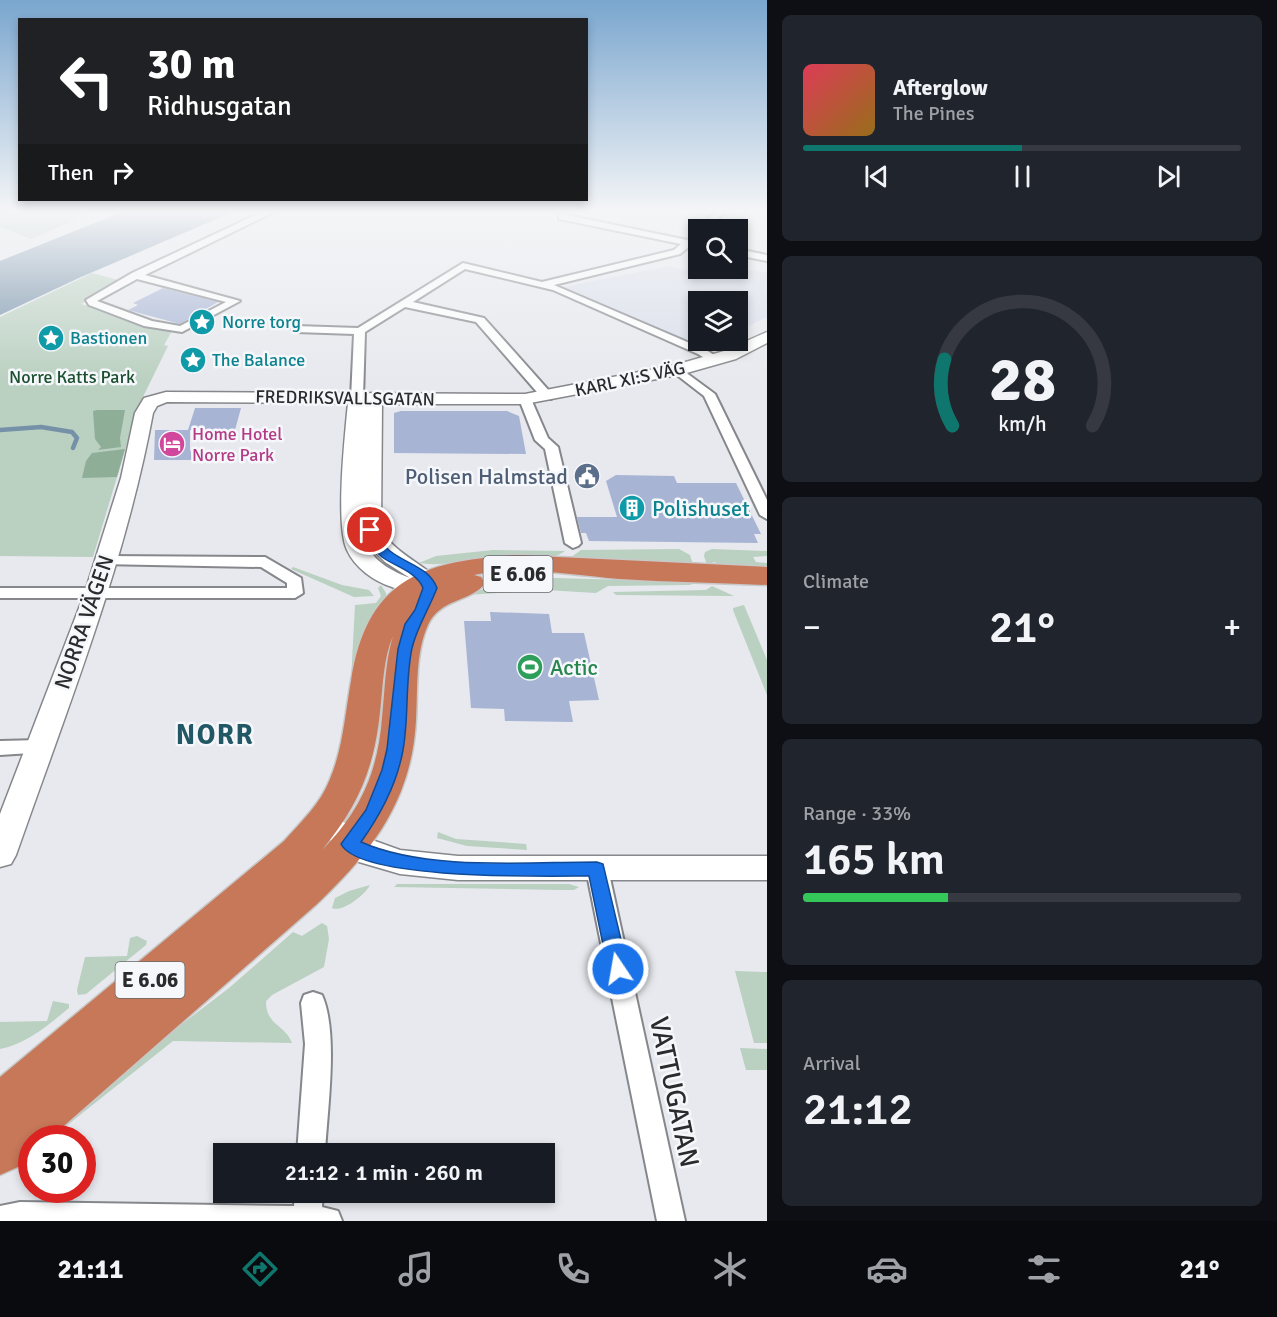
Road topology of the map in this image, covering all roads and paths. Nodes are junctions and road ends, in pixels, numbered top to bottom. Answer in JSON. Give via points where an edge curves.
{"nodes":[{"id":1,"x":148,"y":269,"type":"edge"},
{"id":2,"x":458,"y":269,"type":"edge"},
{"id":3,"x":476,"y":269,"type":"edge"},
{"id":4,"x":609,"y":269,"type":"edge"},
{"id":5,"x":135,"y":275,"type":"junction"},
{"id":6,"x":544,"y":284,"type":"junction"},
{"id":7,"x":402,"y":303,"type":"junction"},
{"id":8,"x":296,"y":329,"type":"dead end"},
{"id":9,"x":360,"y":332,"type":"junction"},
{"id":10,"x":767,"y":337,"type":"edge"},
{"id":11,"x":715,"y":360,"type":"junction"},
{"id":12,"x":677,"y":370,"type":"junction"},
{"id":13,"x":547,"y":396,"type":"junction"},
{"id":14,"x":166,"y":398,"type":"joint"},
{"id":15,"x":365,"y":398,"type":"junction"},
{"id":16,"x":525,"y":399,"type":"junction"},
{"id":17,"x":767,"y":515,"type":"edge"},
{"id":18,"x":573,"y":543,"type":"dead end"},
{"id":19,"x":104,"y":561,"type":"junction"},
{"id":20,"x":622,"y":570,"type":"junction"},
{"id":21,"x":767,"y":576,"type":"edge"},
{"id":22,"x":424,"y":591,"type":"junction"},
{"id":23,"x":0,"y":593,"type":"edge"},
{"id":24,"x":96,"y":595,"type":"junction"},
{"id":25,"x":40,"y":747,"type":"junction"},
{"id":26,"x":0,"y":748,"type":"edge"},
{"id":27,"x":342,"y":825,"type":"junction"},
{"id":28,"x":0,"y":855,"type":"edge"},
{"id":29,"x":767,"y":868,"type":"edge"},
{"id":30,"x":597,"y":869,"type":"junction"},
{"id":31,"x":313,"y":1003,"type":"dead end"},
{"id":32,"x":0,"y":1107,"type":"edge"},
{"id":33,"x":312,"y":1143,"type":"edge"},
{"id":34,"x":0,"y":1150,"type":"edge"},
{"id":35,"x":308,"y":1203,"type":"edge"},
{"id":36,"x":0,"y":1220,"type":"edge"},
{"id":37,"x":307,"y":1221,"type":"edge"},
{"id":38,"x":328,"y":1221,"type":"edge"},
{"id":39,"x":671,"y":1221,"type":"edge"}],
"edges":[{"from":1,"to":5,"type":"street"},
{"from":2,"to":7,"type":"street"},
{"from":3,"to":6,"type":"street"},
{"from":4,"to":6,"type":"street"},
{"from":5,"to":5,"type":"street","via":[[91,300],[158,326],[182,329],[235,301]]},
{"from":6,"to":11,"type":"street"},
{"from":7,"to":9,"type":"street"},
{"from":7,"to":13,"type":"street","via":[[480,320]]},
{"from":8,"to":9,"type":"street"},
{"from":9,"to":15,"type":"street"},
{"from":10,"to":11,"type":"street","name":"KARL XI:S VÄG"},
{"from":11,"to":12,"type":"street","name":"KARL XI:S VÄG"},
{"from":12,"to":13,"type":"street","name":"KARL XI:S VÄG"},
{"from":12,"to":17,"type":"street","via":[[709,394]]},
{"from":13,"to":16,"type":"street","name":"KARL XI:S VÄG"},
{"from":14,"to":15,"type":"street","name":"FREDRIKSVALLSGATAN"},
{"from":14,"to":19,"type":"street","name":"NORRA VÄGEN","via":[[150,402],[144,413],[131,478]]},
{"from":15,"to":16,"type":"street","name":"FREDRIKSVALLSGATAN"},
{"from":15,"to":22,"type":"street","via":[[352,516],[354,542],[375,569]]},
{"from":16,"to":18,"type":"street","via":[[542,440],[551,447]]},
{"from":19,"to":24,"type":"street","name":"NORRA VÄGEN"},
{"from":19,"to":24,"type":"street","via":[[266,562],[295,581],[295,593]]},
{"from":20,"to":21,"type":"highway","number":"E 6.06"},
{"from":20,"to":22,"type":"highway","number":"E 6.06","via":[[507,574],[443,595]]},
{"from":20,"to":22,"type":"highway","number":"E 6.06","via":[[512,562],[457,570]]},
{"from":22,"to":27,"type":"highway","number":"E 6.06","via":[[405,649],[390,770],[373,813]]},
{"from":23,"to":24,"type":"street"},
{"from":24,"to":25,"type":"street","name":"NORRA VÄGEN"},
{"from":25,"to":26,"type":"street"},
{"from":25,"to":28,"type":"street","name":"NORRA VÄGEN"},
{"from":27,"to":30,"type":"street","via":[[370,853],[417,864]]},
{"from":27,"to":32,"type":"highway","number":"E 6.06","via":[[298,852]]},
{"from":27,"to":34,"type":"highway","number":"E 6.06","via":[[298,896]]},
{"from":29,"to":30,"type":"street"},
{"from":30,"to":39,"type":"street","name":"VATTUGATAN"},
{"from":31,"to":33,"type":"street","via":[[318,1044]]},
{"from":35,"to":37,"type":"street"},
{"from":36,"to":37,"type":"street","via":[[20,1216]]},
{"from":37,"to":38,"type":"street"}]}
